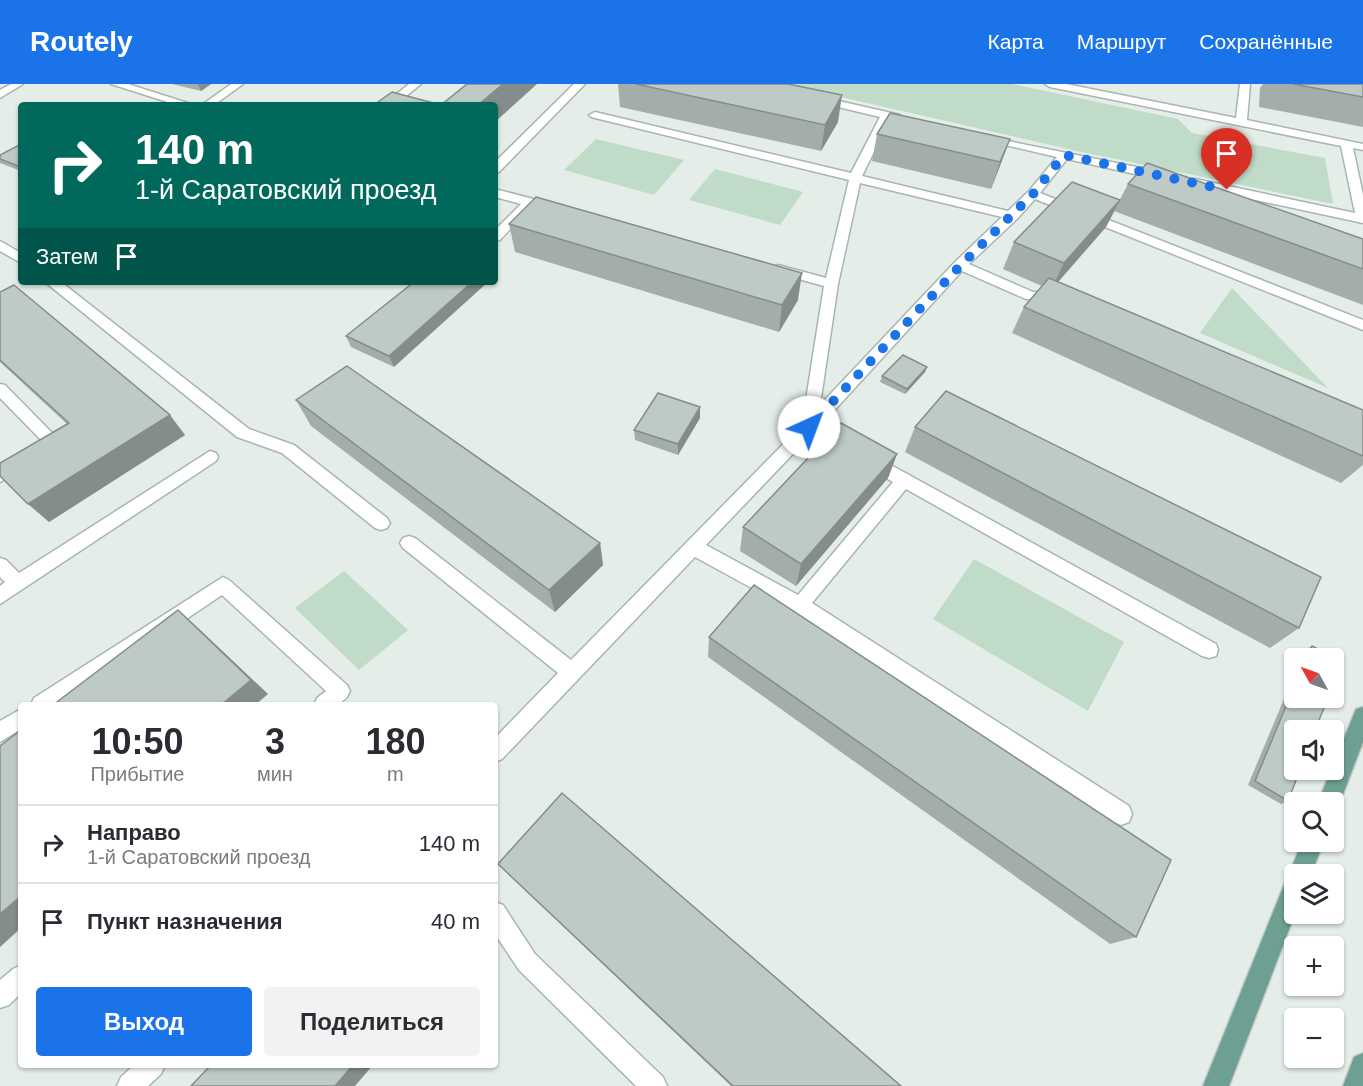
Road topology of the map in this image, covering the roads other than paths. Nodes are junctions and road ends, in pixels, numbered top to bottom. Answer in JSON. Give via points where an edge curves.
{"nodes":[{"id":1,"x":18,"y":84,"type":"edge"},
{"id":2,"x":116,"y":84,"type":"edge"},
{"id":3,"x":238,"y":84,"type":"edge"},
{"id":4,"x":416,"y":84,"type":"edge"},
{"id":5,"x":580,"y":84,"type":"edge"},
{"id":6,"x":1050,"y":84,"type":"edge"},
{"id":7,"x":1245,"y":84,"type":"edge"},
{"id":8,"x":0,"y":95,"type":"edge"},
{"id":9,"x":807,"y":97,"type":"edge"},
{"id":10,"x":179,"y":102,"type":"edge"},
{"id":11,"x":211,"y":102,"type":"edge"},
{"id":12,"x":392,"y":102,"type":"edge"},
{"id":13,"x":595,"y":115,"type":"dead end"},
{"id":14,"x":886,"y":115,"type":"junction"},
{"id":15,"x":908,"y":120,"type":"edge"},
{"id":16,"x":1241,"y":123,"type":"junction"},
{"id":17,"x":975,"y":135,"type":"edge"},
{"id":18,"x":1346,"y":144,"type":"junction"},
{"id":19,"x":1363,"y":147,"type":"edge"},
{"id":20,"x":1064,"y":155,"type":"junction"},
{"id":21,"x":498,"y":166,"type":"edge"},
{"id":22,"x":855,"y":177,"type":"junction"},
{"id":23,"x":498,"y":194,"type":"edge"},
{"id":24,"x":1033,"y":194,"type":"junction"},
{"id":25,"x":1013,"y":216,"type":"junction"},
{"id":26,"x":1363,"y":219,"type":"edge"},
{"id":27,"x":498,"y":234,"type":"edge"},
{"id":28,"x":0,"y":245,"type":"edge"},
{"id":29,"x":18,"y":257,"type":"edge"},
{"id":30,"x":765,"y":265,"type":"edge"},
{"id":31,"x":960,"y":266,"type":"junction"},
{"id":32,"x":831,"y":284,"type":"junction"},
{"id":33,"x":56,"y":285,"type":"edge"},
{"id":34,"x":1070,"y":301,"type":"edge"},
{"id":35,"x":1363,"y":325,"type":"edge"},
{"id":36,"x":0,"y":389,"type":"edge"},
{"id":37,"x":809,"y":427,"type":"junction"},
{"id":38,"x":210,"y":457,"type":"dead end"},
{"id":39,"x":0,"y":476,"type":"edge"},
{"id":40,"x":905,"y":479,"type":"junction"},
{"id":41,"x":381,"y":523,"type":"dead end"},
{"id":42,"x":410,"y":543,"type":"dead end"},
{"id":43,"x":693,"y":547,"type":"junction"},
{"id":44,"x":0,"y":565,"type":"edge"},
{"id":45,"x":18,"y":583,"type":"junction"},
{"id":46,"x":0,"y":596,"type":"edge"},
{"id":47,"x":800,"y":605,"type":"junction"},
{"id":48,"x":1209,"y":650,"type":"dead end"},
{"id":49,"x":572,"y":672,"type":"junction"},
{"id":50,"x":46,"y":702,"type":"edge"},
{"id":51,"x":327,"y":702,"type":"edge"},
{"id":52,"x":1363,"y":716,"type":"edge"},
{"id":53,"x":18,"y":720,"type":"edge"},
{"id":54,"x":0,"y":732,"type":"edge"},
{"id":55,"x":498,"y":749,"type":"edge"},
{"id":56,"x":1333,"y":792,"type":"edge"},
{"id":57,"x":1121,"y":814,"type":"dead end"},
{"id":58,"x":1284,"y":913,"type":"edge"},
{"id":59,"x":498,"y":918,"type":"edge"},
{"id":60,"x":18,"y":980,"type":"edge"},
{"id":61,"x":0,"y":996,"type":"edge"},
{"id":62,"x":1363,"y":1066,"type":"edge"},
{"id":63,"x":149,"y":1068,"type":"edge"},
{"id":64,"x":130,"y":1086,"type":"edge"},
{"id":65,"x":654,"y":1086,"type":"edge"},
{"id":66,"x":1216,"y":1086,"type":"edge"},
{"id":67,"x":1356,"y":1086,"type":"edge"}],
"edges":[{"from":1,"to":8,"type":"street"},
{"from":2,"to":10,"type":"street"},
{"from":3,"to":11,"type":"street"},
{"from":4,"to":12,"type":"street"},
{"from":5,"to":21,"type":"street"},
{"from":6,"to":16,"type":"street"},
{"from":7,"to":16,"type":"street"},
{"from":9,"to":14,"type":"street"},
{"from":13,"to":22,"type":"street"},
{"from":14,"to":15,"type":"street"},
{"from":14,"to":22,"type":"street"},
{"from":16,"to":18,"type":"street"},
{"from":17,"to":20,"type":"street"},
{"from":18,"to":19,"type":"street"},
{"from":18,"to":26,"type":"street"},
{"from":20,"to":24,"type":"street"},
{"from":20,"to":26,"type":"street"},
{"from":22,"to":25,"type":"street"},
{"from":22,"to":32,"type":"street"},
{"from":23,"to":27,"type":"street","via":[[529,202]]},
{"from":24,"to":25,"type":"street"},
{"from":24,"to":35,"type":"street"},
{"from":25,"to":31,"type":"street"},
{"from":28,"to":29,"type":"street"},
{"from":30,"to":32,"type":"street"},
{"from":31,"to":34,"type":"street","via":[[1031,296],[1060,296]]},
{"from":31,"to":37,"type":"street"},
{"from":32,"to":37,"type":"street"},
{"from":33,"to":41,"type":"street","via":[[243,433],[288,449]]},
{"from":36,"to":39,"type":"street","via":[[54,443]]},
{"from":37,"to":40,"type":"street"},
{"from":37,"to":43,"type":"street"},
{"from":38,"to":45,"type":"street"},
{"from":40,"to":47,"type":"street"},
{"from":40,"to":48,"type":"street"},
{"from":42,"to":49,"type":"street"},
{"from":43,"to":47,"type":"street"},
{"from":43,"to":49,"type":"street"},
{"from":44,"to":45,"type":"street"},
{"from":45,"to":46,"type":"street"},
{"from":47,"to":57,"type":"street"},
{"from":49,"to":55,"type":"street"},
{"from":50,"to":51,"type":"street","via":[[223,585],[340,691]]},
{"from":52,"to":56,"type":"main road"},
{"from":53,"to":54,"type":"street"},
{"from":58,"to":66,"type":"main road"},
{"from":59,"to":65,"type":"street","via":[[527,962]]},
{"from":60,"to":61,"type":"street"},
{"from":62,"to":67,"type":"main road"},
{"from":63,"to":64,"type":"street"}]}
